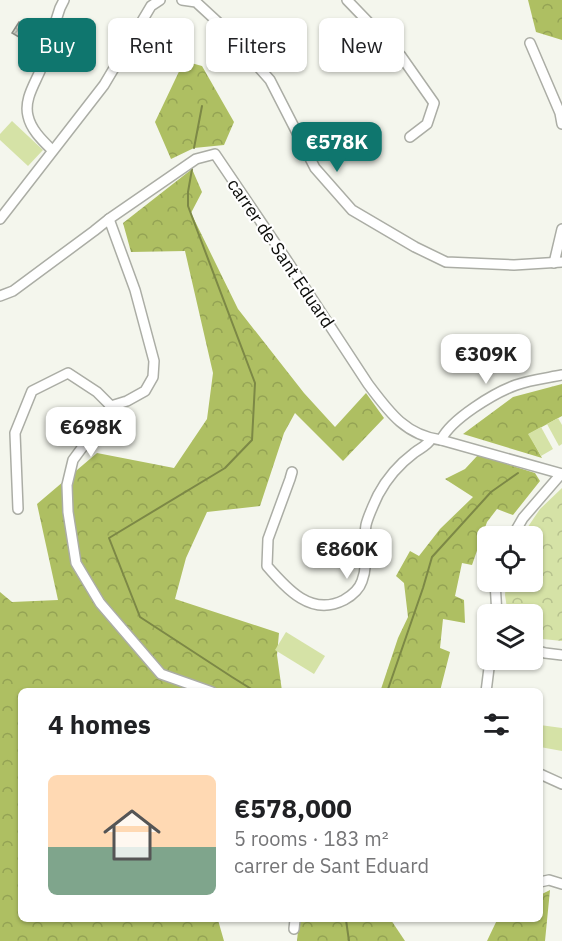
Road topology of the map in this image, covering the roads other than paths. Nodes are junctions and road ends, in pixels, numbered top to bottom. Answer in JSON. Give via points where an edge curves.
{"nodes":[{"id":1,"x":64,"y":0,"type":"edge"},
{"id":2,"x":160,"y":0,"type":"edge"},
{"id":3,"x":182,"y":0,"type":"edge"},
{"id":4,"x":347,"y":0,"type":"edge"},
{"id":5,"x":530,"y":43,"type":"dead end"},
{"id":6,"x":562,"y":124,"type":"edge"},
{"id":7,"x":410,"y":137,"type":"dead end"},
{"id":8,"x":52,"y":150,"type":"junction"},
{"id":9,"x":0,"y":219,"type":"edge"},
{"id":10,"x":109,"y":219,"type":"junction"},
{"id":11,"x":562,"y":229,"type":"edge"},
{"id":12,"x":558,"y":262,"type":"edge"},
{"id":13,"x":0,"y":296,"type":"edge"},
{"id":14,"x":562,"y":375,"type":"edge"},
{"id":15,"x":111,"y":406,"type":"junction"},
{"id":16,"x":431,"y":439,"type":"junction"},
{"id":17,"x":441,"y":440,"type":"junction"},
{"id":18,"x":292,"y":472,"type":"dead end"},
{"id":19,"x":561,"y":474,"type":"edge"},
{"id":20,"x":18,"y":509,"type":"dead end"},
{"id":21,"x":518,"y":526,"type":"edge"},
{"id":22,"x":543,"y":652,"type":"edge"},
{"id":23,"x":562,"y":655,"type":"edge"},
{"id":24,"x":489,"y":670,"type":"edge"},
{"id":25,"x":201,"y":688,"type":"edge"},
{"id":26,"x":486,"y":688,"type":"edge"},
{"id":27,"x":543,"y":775,"type":"edge"},
{"id":28,"x":562,"y":784,"type":"edge"},
{"id":29,"x":543,"y":881,"type":"edge"},
{"id":30,"x":562,"y":884,"type":"edge"}],
"edges":[{"from":1,"to":8,"type":"street","via":[[27,105],[36,133]]},
{"from":2,"to":8,"type":"street","via":[[151,6],[104,85]]},
{"from":3,"to":12,"type":"street","via":[[196,2],[270,80],[315,168],[352,210],[446,262]]},
{"from":4,"to":7,"type":"street","via":[[401,56],[434,103],[427,124]]},
{"from":5,"to":6,"type":"street"},
{"from":8,"to":9,"type":"street"},
{"from":10,"to":13,"type":"street","name":"carrer de Sant Eduard","via":[[13,291]]},
{"from":10,"to":15,"type":"street","via":[[135,290],[154,361],[153,377],[145,391]]},
{"from":10,"to":16,"type":"street","name":"carrer de Sant Eduard","via":[[196,159],[215,154],[381,402],[405,427]]},
{"from":11,"to":12,"type":"street"},
{"from":14,"to":17,"type":"street","via":[[502,391],[456,421]]},
{"from":15,"to":20,"type":"street","via":[[68,373],[32,391],[15,432]]},
{"from":15,"to":25,"type":"street","via":[[73,460],[67,485],[76,563],[100,603],[161,674]]},
{"from":16,"to":17,"type":"street","name":"carrer de Sant Eduard"},
{"from":16,"to":18,"type":"street","via":[[388,476],[366,524],[362,580],[354,594],[336,604],[312,604],[287,589],[267,566],[268,539]]},
{"from":17,"to":19,"type":"street","name":"carrer de Sant Eduard"},
{"from":19,"to":21,"type":"street"},
{"from":22,"to":23,"type":"street"},
{"from":24,"to":26,"type":"street"},
{"from":27,"to":28,"type":"street"},
{"from":29,"to":30,"type":"street"}]}
